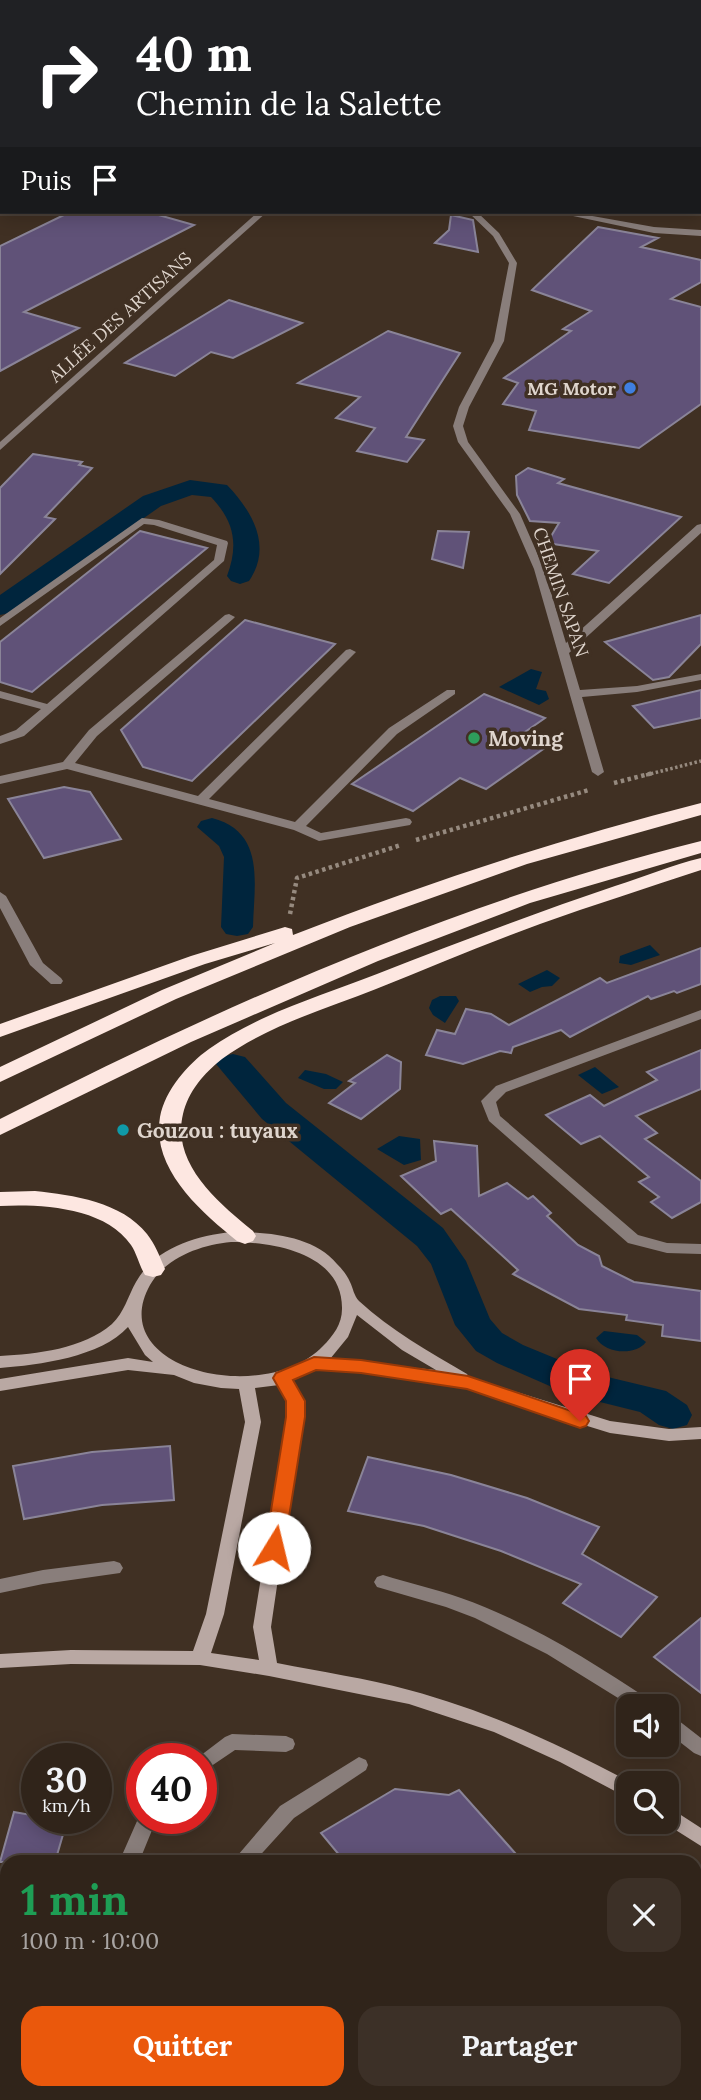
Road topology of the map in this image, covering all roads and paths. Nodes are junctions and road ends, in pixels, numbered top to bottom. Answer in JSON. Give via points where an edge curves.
{"nodes":[{"id":1,"x":261,"y":214,"type":"edge"},
{"id":2,"x":474,"y":214,"type":"edge"},
{"id":3,"x":569,"y":214,"type":"edge"},
{"id":4,"x":701,"y":233,"type":"edge"},
{"id":5,"x":0,"y":447,"type":"edge"},
{"id":6,"x":701,"y":527,"type":"edge"},
{"id":7,"x":229,"y":617,"type":"dead end"},
{"id":8,"x":0,"y":623,"type":"edge"},
{"id":9,"x":564,"y":651,"type":"junction"},
{"id":10,"x":350,"y":652,"type":"dead end"},
{"id":11,"x":701,"y":677,"type":"edge"},
{"id":12,"x":451,"y":692,"type":"dead end"},
{"id":13,"x":0,"y":694,"type":"edge"},
{"id":14,"x":577,"y":694,"type":"junction"},
{"id":15,"x":49,"y":708,"type":"junction"},
{"id":16,"x":0,"y":740,"type":"edge"},
{"id":17,"x":701,"y":761,"type":"edge"},
{"id":18,"x":67,"y":765,"type":"junction"},
{"id":19,"x":598,"y":772,"type":"joint"},
{"id":20,"x":0,"y":780,"type":"edge"},
{"id":21,"x":605,"y":786,"type":"junction"},
{"id":22,"x":201,"y":801,"type":"junction"},
{"id":23,"x":701,"y":810,"type":"edge"},
{"id":24,"x":406,"y":822,"type":"dead end"},
{"id":25,"x":298,"y":827,"type":"junction"},
{"id":26,"x":701,"y":847,"type":"edge"},
{"id":27,"x":701,"y":864,"type":"edge"},
{"id":28,"x":468,"y":877,"type":"junction"},
{"id":29,"x":0,"y":896,"type":"edge"},
{"id":30,"x":290,"y":915,"type":"dead end"},
{"id":31,"x":56,"y":981,"type":"dead end"},
{"id":32,"x":701,"y":1014,"type":"edge"},
{"id":33,"x":0,"y":1031,"type":"edge"},
{"id":34,"x":0,"y":1075,"type":"edge"},
{"id":35,"x":0,"y":1128,"type":"edge"},
{"id":36,"x":0,"y":1199,"type":"edge"},
{"id":37,"x":245,"y":1236,"type":"junction"},
{"id":38,"x":701,"y":1249,"type":"edge"},
{"id":39,"x":153,"y":1269,"type":"junction"},
{"id":40,"x":350,"y":1302,"type":"junction"},
{"id":41,"x":134,"y":1305,"type":"junction"},
{"id":42,"x":4,"y":1362,"type":"edge"},
{"id":43,"x":314,"y":1363,"type":"junction"},
{"id":44,"x":176,"y":1370,"type":"junction"},
{"id":45,"x":282,"y":1378,"type":"junction"},
{"id":46,"x":468,"y":1383,"type":"junction"},
{"id":47,"x":246,"y":1384,"type":"junction"},
{"id":48,"x":2,"y":1385,"type":"edge"},
{"id":49,"x":701,"y":1433,"type":"edge"},
{"id":50,"x":114,"y":1568,"type":"dead end"},
{"id":51,"x":383,"y":1582,"type":"dead end"},
{"id":52,"x":0,"y":1587,"type":"edge"},
{"id":53,"x":200,"y":1658,"type":"junction"},
{"id":54,"x":0,"y":1661,"type":"edge"},
{"id":55,"x":269,"y":1669,"type":"junction"},
{"id":56,"x":627,"y":1694,"type":"edge"},
{"id":57,"x":679,"y":1731,"type":"edge"},
{"id":58,"x":286,"y":1744,"type":"dead end"},
{"id":59,"x":701,"y":1748,"type":"edge"},
{"id":60,"x":217,"y":1753,"type":"edge"},
{"id":61,"x":359,"y":1765,"type":"dead end"},
{"id":62,"x":616,"y":1784,"type":"edge"},
{"id":63,"x":679,"y":1822,"type":"edge"},
{"id":64,"x":141,"y":1834,"type":"edge"},
{"id":65,"x":701,"y":1838,"type":"edge"},
{"id":66,"x":132,"y":1855,"type":"edge"},
{"id":67,"x":248,"y":1855,"type":"edge"}],
"edges":[{"from":1,"to":5,"type":"street","name":"ALLÉE DES ARTISANS"},
{"from":2,"to":9,"type":"street","name":"CHEMIN SAPAN","via":[[496,235],[513,263],[499,341],[458,426],[463,442],[514,514],[538,569]]},
{"from":3,"to":4,"type":"street","via":[[654,230]]},
{"from":6,"to":9,"type":"street"},
{"from":7,"to":18,"type":"street","via":[[93,733]]},
{"from":8,"to":15,"type":"street","via":[[142,521],[223,543],[219,561],[212,568]]},
{"from":9,"to":14,"type":"street","name":"CHEMIN SAPAN"},
{"from":10,"to":22,"type":"street"},
{"from":11,"to":14,"type":"street"},
{"from":12,"to":25,"type":"street","via":[[393,731]]},
{"from":13,"to":15,"type":"street"},
{"from":14,"to":19,"type":"street","name":"CHEMIN SAPAN"},
{"from":15,"to":16,"type":"street","via":[[20,733]]},
{"from":17,"to":21,"type":"path"},
{"from":18,"to":20,"type":"street"},
{"from":18,"to":22,"type":"street"},
{"from":19,"to":21,"type":"path"},
{"from":21,"to":30,"type":"path","via":[[296,878]]},
{"from":22,"to":25,"type":"street"},
{"from":23,"to":28,"type":"highway"},
{"from":24,"to":25,"type":"street","via":[[330,836]]},
{"from":26,"to":35,"type":"highway","via":[[500,907],[286,991],[109,1071]]},
{"from":27,"to":37,"type":"highway","via":[[532,920],[267,1025],[200,1067],[171,1112],[175,1161],[213,1211]]},
{"from":28,"to":33,"type":"highway","via":[[198,960]]},
{"from":28,"to":34,"type":"highway","via":[[251,960]]},
{"from":29,"to":31,"type":"street","via":[[37,965]]},
{"from":32,"to":38,"type":"street","via":[[501,1089],[488,1101],[494,1118],[633,1239],[652,1246]]},
{"from":36,"to":39,"type":"highway","via":[[24,1196],[108,1215],[139,1238]]},
{"from":37,"to":39,"type":"street","via":[[210,1240],[178,1251]]},
{"from":37,"to":40,"type":"street","via":[[304,1247],[342,1281]]},
{"from":39,"to":41,"type":"street","via":[[140,1286]]},
{"from":40,"to":43,"type":"street","via":[[347,1324],[335,1346]]},
{"from":40,"to":46,"type":"street"},
{"from":41,"to":42,"type":"street","via":[[115,1331],[85,1348]]},
{"from":41,"to":44,"type":"street","via":[[136,1330],[150,1352]]},
{"from":43,"to":45,"type":"street"},
{"from":43,"to":46,"type":"street"},
{"from":44,"to":47,"type":"street","via":[[209,1381]]},
{"from":44,"to":48,"type":"street","via":[[128,1364]]},
{"from":45,"to":47,"type":"street"},
{"from":45,"to":55,"type":"street","via":[[296,1401],[262,1627]]},
{"from":46,"to":49,"type":"street","via":[[591,1424],[638,1434]]},
{"from":47,"to":53,"type":"street","via":[[253,1422],[215,1614]]},
{"from":50,"to":52,"type":"street"},
{"from":51,"to":56,"type":"street","via":[[456,1603],[532,1637]]},
{"from":53,"to":54,"type":"street"},
{"from":53,"to":55,"type":"street"},
{"from":55,"to":62,"type":"street","via":[[409,1697],[500,1727]]},
{"from":57,"to":59,"type":"street"},
{"from":58,"to":60,"type":"street","via":[[232,1742]]},
{"from":61,"to":67,"type":"street","via":[[288,1812]]},
{"from":63,"to":65,"type":"street"},
{"from":64,"to":66,"type":"street"}]}
